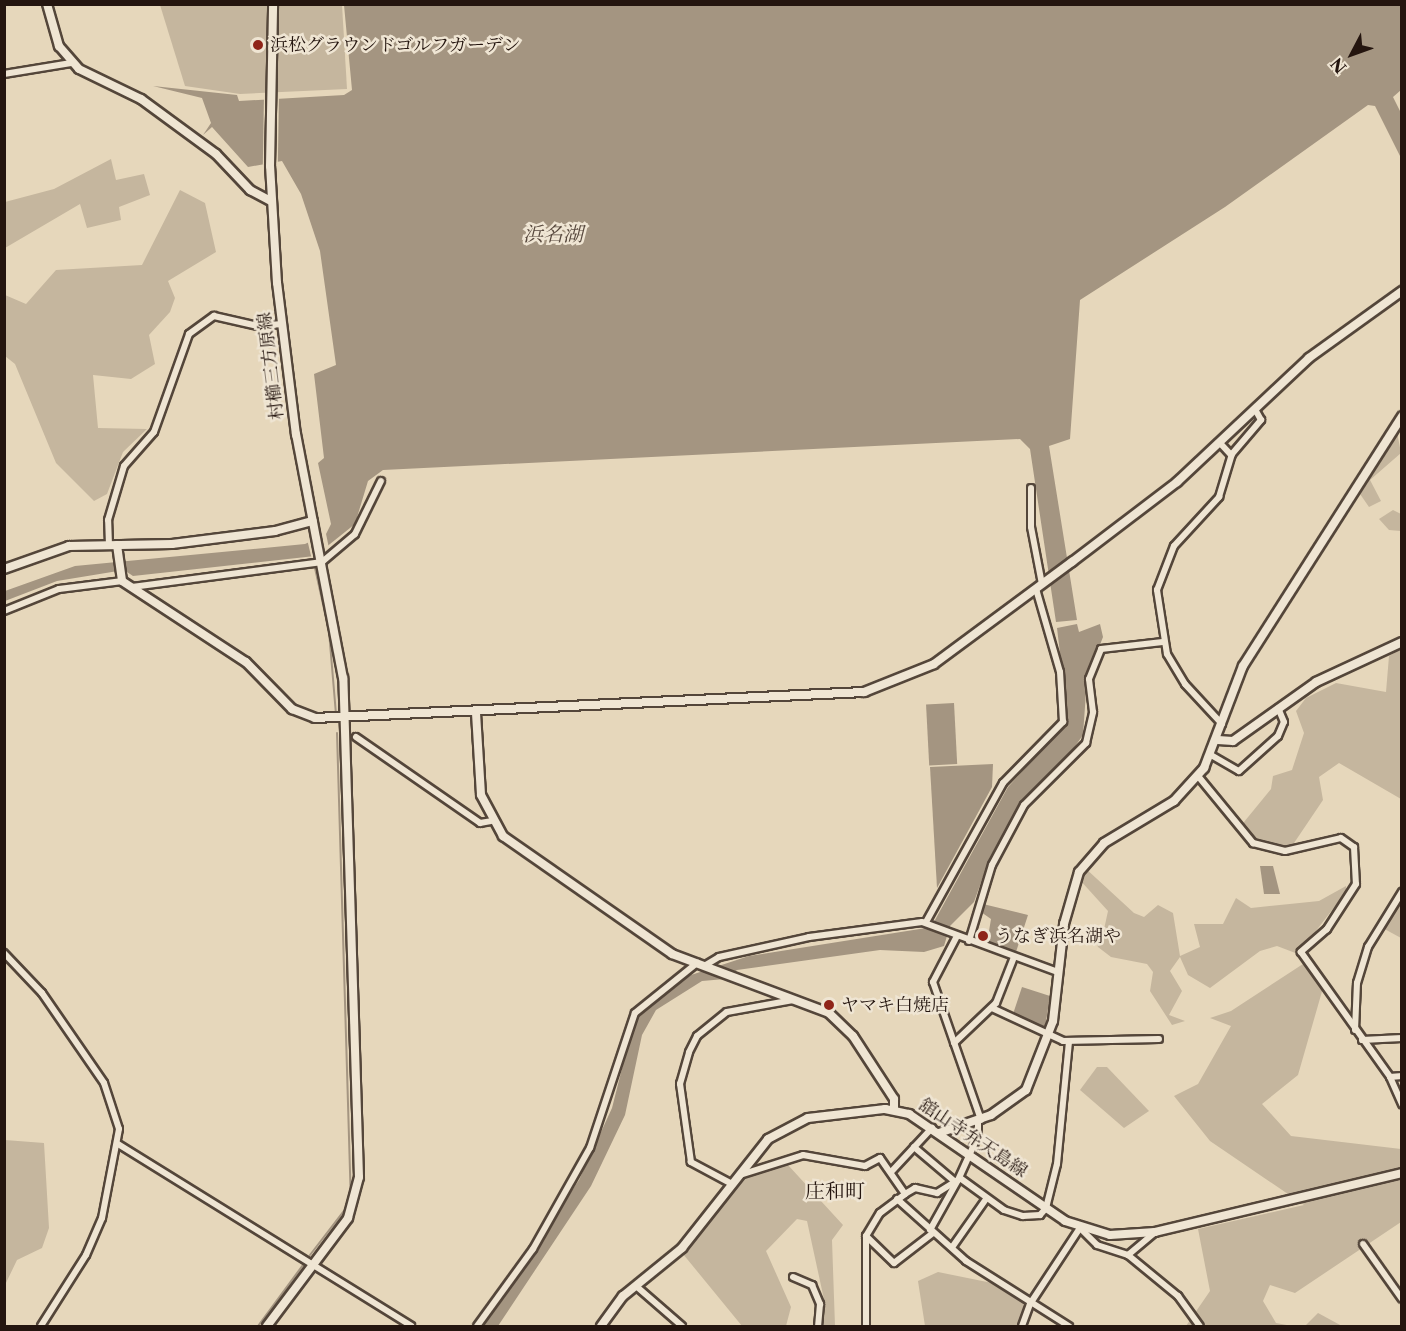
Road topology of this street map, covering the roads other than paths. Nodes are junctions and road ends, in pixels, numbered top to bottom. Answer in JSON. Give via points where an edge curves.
{"nodes":[{"id":1,"x":47,"y":4,"type":"edge"},
{"id":2,"x":273,"y":4,"type":"edge"},
{"id":3,"x":71,"y":63,"type":"junction"},
{"id":4,"x":4,"y":74,"type":"edge"},
{"id":5,"x":271,"y":201,"type":"junction"},
{"id":6,"x":1401,"y":291,"type":"edge"},
{"id":7,"x":282,"y":324,"type":"junction"},
{"id":8,"x":1255,"y":409,"type":"junction"},
{"id":9,"x":1401,"y":416,"type":"edge"},
{"id":10,"x":1219,"y":442,"type":"junction"},
{"id":11,"x":1231,"y":455,"type":"junction"},
{"id":12,"x":381,"y":481,"type":"dead end"},
{"id":13,"x":1031,"y":489,"type":"dead end"},
{"id":14,"x":313,"y":521,"type":"junction"},
{"id":15,"x":114,"y":547,"type":"junction"},
{"id":16,"x":322,"y":560,"type":"junction"},
{"id":17,"x":4,"y":569,"type":"edge"},
{"id":18,"x":120,"y":577,"type":"junction"},
{"id":19,"x":1042,"y":585,"type":"junction"},
{"id":20,"x":132,"y":587,"type":"junction"},
{"id":21,"x":4,"y":611,"type":"edge"},
{"id":22,"x":1163,"y":642,"type":"junction"},
{"id":23,"x":1401,"y":642,"type":"edge"},
{"id":24,"x":1278,"y":708,"type":"junction"},
{"id":25,"x":476,"y":713,"type":"junction"},
{"id":26,"x":344,"y":718,"type":"junction"},
{"id":27,"x":1222,"y":724,"type":"junction"},
{"id":28,"x":356,"y":737,"type":"dead end"},
{"id":29,"x":1218,"y":740,"type":"junction"},
{"id":30,"x":1211,"y":755,"type":"junction"},
{"id":31,"x":1198,"y":776,"type":"junction"},
{"id":32,"x":491,"y":821,"type":"junction"},
{"id":33,"x":1401,"y":892,"type":"edge"},
{"id":34,"x":927,"y":923,"type":"junction"},
{"id":35,"x":955,"y":935,"type":"junction"},
{"id":36,"x":969,"y":941,"type":"junction"},
{"id":37,"x":4,"y":953,"type":"edge"},
{"id":38,"x":1014,"y":957,"type":"junction"},
{"id":39,"x":703,"y":966,"type":"junction"},
{"id":40,"x":1058,"y":972,"type":"junction"},
{"id":41,"x":797,"y":998,"type":"junction"},
{"id":42,"x":992,"y":1008,"type":"junction"},
{"id":43,"x":1355,"y":1030,"type":"junction"},
{"id":44,"x":1049,"y":1038,"type":"junction"},
{"id":45,"x":1401,"y":1038,"type":"edge"},
{"id":46,"x":1159,"y":1039,"type":"dead end"},
{"id":47,"x":1362,"y":1040,"type":"junction"},
{"id":48,"x":1069,"y":1042,"type":"junction"},
{"id":49,"x":954,"y":1043,"type":"junction"},
{"id":50,"x":1401,"y":1076,"type":"edge"},
{"id":51,"x":1390,"y":1077,"type":"junction"},
{"id":52,"x":1401,"y":1104,"type":"edge"},
{"id":53,"x":894,"y":1109,"type":"junction"},
{"id":54,"x":980,"y":1120,"type":"junction"},
{"id":55,"x":935,"y":1130,"type":"junction"},
{"id":56,"x":118,"y":1144,"type":"junction"},
{"id":57,"x":914,"y":1147,"type":"junction"},
{"id":58,"x":972,"y":1156,"type":"junction"},
{"id":59,"x":892,"y":1171,"type":"junction"},
{"id":60,"x":1401,"y":1173,"type":"edge"},
{"id":61,"x":739,"y":1175,"type":"junction"},
{"id":62,"x":957,"y":1179,"type":"junction"},
{"id":63,"x":732,"y":1184,"type":"junction"},
{"id":64,"x":905,"y":1194,"type":"junction"},
{"id":65,"x":897,"y":1199,"type":"junction"},
{"id":66,"x":986,"y":1199,"type":"junction"},
{"id":67,"x":1046,"y":1208,"type":"junction"},
{"id":68,"x":1080,"y":1228,"type":"junction"},
{"id":69,"x":931,"y":1232,"type":"junction"},
{"id":70,"x":1155,"y":1232,"type":"junction"},
{"id":71,"x":867,"y":1236,"type":"junction"},
{"id":72,"x":1363,"y":1244,"type":"dead end"},
{"id":73,"x":953,"y":1246,"type":"junction"},
{"id":74,"x":1128,"y":1255,"type":"junction"},
{"id":75,"x":314,"y":1262,"type":"junction"},
{"id":76,"x":793,"y":1277,"type":"dead end"},
{"id":77,"x":636,"y":1286,"type":"junction"},
{"id":78,"x":1401,"y":1299,"type":"edge"},
{"id":79,"x":1030,"y":1304,"type":"junction"},
{"id":80,"x":41,"y":1326,"type":"edge"},
{"id":81,"x":267,"y":1326,"type":"edge"},
{"id":82,"x":411,"y":1326,"type":"edge"},
{"id":83,"x":477,"y":1326,"type":"edge"},
{"id":84,"x":601,"y":1326,"type":"edge"},
{"id":85,"x":682,"y":1326,"type":"edge"},
{"id":86,"x":818,"y":1326,"type":"edge"},
{"id":87,"x":866,"y":1326,"type":"edge"},
{"id":88,"x":1022,"y":1326,"type":"edge"},
{"id":89,"x":1069,"y":1326,"type":"edge"},
{"id":90,"x":1200,"y":1326,"type":"edge"}],
"edges":[{"from":1,"to":3,"type":"street","via":[[55,36]]},
{"from":2,"to":5,"type":"street","name":"村櫛三方原線"},
{"from":3,"to":4,"type":"street"},
{"from":3,"to":5,"type":"street","via":[[141,99],[216,154],[250,190]]},
{"from":5,"to":7,"type":"street","name":"村櫛三方原線"},
{"from":6,"to":8,"type":"street","via":[[1330,341]]},
{"from":7,"to":14,"type":"street","name":"村櫛三方原線"},
{"from":7,"to":15,"type":"street","via":[[258,326],[214,316],[189,334],[154,432],[124,466],[108,520]]},
{"from":8,"to":10,"type":"street"},
{"from":8,"to":11,"type":"street","via":[[1262,420]]},
{"from":9,"to":27,"type":"street","via":[[1243,666]]},
{"from":10,"to":11,"type":"street"},
{"from":10,"to":19,"type":"street"},
{"from":11,"to":22,"type":"street","via":[[1219,497],[1182,536],[1166,563],[1157,596]]},
{"from":12,"to":16,"type":"street","via":[[355,534]]},
{"from":13,"to":19,"type":"street","via":[[1031,527]]},
{"from":14,"to":15,"type":"street","via":[[267,533]]},
{"from":14,"to":16,"type":"street","name":"村櫛三方原線"},
{"from":15,"to":17,"type":"street","via":[[63,547]]},
{"from":15,"to":18,"type":"street"},
{"from":16,"to":20,"type":"street"},
{"from":16,"to":26,"type":"street","name":"村櫛三方原線","via":[[338,639]]},
{"from":18,"to":20,"type":"street"},
{"from":18,"to":21,"type":"street","via":[[59,589]]},
{"from":19,"to":25,"type":"street","via":[[934,664],[864,692]]},
{"from":19,"to":34,"type":"street","via":[[1060,672],[1063,722],[1003,783]]},
{"from":20,"to":26,"type":"street","via":[[246,662],[292,709],[315,718]]},
{"from":22,"to":27,"type":"street","via":[[1185,684]]},
{"from":22,"to":36,"type":"street","via":[[1101,649],[1089,679],[1093,711],[1086,743],[1024,805],[993,862]]},
{"from":23,"to":24,"type":"street","via":[[1316,682]]},
{"from":24,"to":29,"type":"street","via":[[1233,741]]},
{"from":24,"to":30,"type":"street","via":[[1284,722],[1278,736],[1239,771]]},
{"from":25,"to":26,"type":"street"},
{"from":25,"to":32,"type":"street","via":[[481,795]]},
{"from":26,"to":75,"type":"street","name":"村櫛三方原線","via":[[359,1188],[348,1218]]},
{"from":27,"to":29,"type":"street"},
{"from":28,"to":32,"type":"street","via":[[480,823]]},
{"from":29,"to":30,"type":"street"},
{"from":30,"to":31,"type":"street"},
{"from":31,"to":40,"type":"street","via":[[1174,801],[1112,838],[1083,866],[1072,890]]},
{"from":31,"to":43,"type":"street","via":[[1253,843],[1281,852],[1341,838],[1354,847],[1356,884],[1327,929],[1301,952]]},
{"from":32,"to":39,"type":"street","via":[[523,852],[666,950]]},
{"from":33,"to":43,"type":"street","via":[[1368,947],[1357,983]]},
{"from":34,"to":35,"type":"street"},
{"from":34,"to":39,"type":"street","via":[[809,937],[719,957]]},
{"from":35,"to":36,"type":"street"},
{"from":35,"to":49,"type":"street","via":[[933,982]]},
{"from":36,"to":38,"type":"street"},
{"from":37,"to":56,"type":"street","via":[[42,993],[104,1083],[117,1115]]},
{"from":38,"to":40,"type":"street"},
{"from":38,"to":42,"type":"street"},
{"from":39,"to":41,"type":"street"},
{"from":39,"to":83,"type":"street","via":[[636,1013],[606,1112],[580,1168],[533,1248]]},
{"from":40,"to":44,"type":"street"},
{"from":41,"to":53,"type":"street","via":[[843,1023],[894,1099]]},
{"from":41,"to":63,"type":"street","via":[[727,1012],[697,1036],[689,1052],[681,1084],[691,1162]]},
{"from":42,"to":44,"type":"street"},
{"from":42,"to":49,"type":"street"},
{"from":43,"to":47,"type":"street"},
{"from":44,"to":48,"type":"street"},
{"from":44,"to":54,"type":"street","via":[[1023,1095]]},
{"from":45,"to":47,"type":"street"},
{"from":46,"to":48,"type":"street"},
{"from":47,"to":51,"type":"street"},
{"from":48,"to":67,"type":"street","via":[[1057,1164]]},
{"from":49,"to":54,"type":"street"},
{"from":50,"to":51,"type":"street"},
{"from":51,"to":52,"type":"street"},
{"from":53,"to":55,"type":"street","name":"舘山寺弁天島線"},
{"from":53,"to":61,"type":"street","name":"舘山寺弁天島線","via":[[792,1123],[768,1139]]},
{"from":54,"to":55,"type":"street"},
{"from":54,"to":58,"type":"street"},
{"from":55,"to":57,"type":"street"},
{"from":55,"to":58,"type":"street","name":"舘山寺弁天島線"},
{"from":56,"to":75,"type":"street"},
{"from":56,"to":80,"type":"street","via":[[89,1249]]},
{"from":57,"to":59,"type":"street"},
{"from":57,"to":62,"type":"street"},
{"from":58,"to":62,"type":"street"},
{"from":58,"to":67,"type":"street","name":"舘山寺弁天島線"},
{"from":59,"to":61,"type":"street","via":[[880,1158],[865,1166],[803,1155]]},
{"from":59,"to":64,"type":"street"},
{"from":60,"to":70,"type":"street","name":"舘山寺弁天島線"},
{"from":61,"to":63,"type":"street","name":"舘山寺弁天島線"},
{"from":62,"to":64,"type":"street","via":[[937,1193],[915,1188]]},
{"from":62,"to":66,"type":"street"},
{"from":62,"to":69,"type":"street"},
{"from":63,"to":77,"type":"street","name":"舘山寺弁天島線","via":[[682,1248]]},
{"from":64,"to":65,"type":"street"},
{"from":65,"to":69,"type":"street"},
{"from":65,"to":71,"type":"street","via":[[880,1213]]},
{"from":66,"to":67,"type":"street","via":[[1023,1216],[1040,1215]]},
{"from":66,"to":73,"type":"street"},
{"from":67,"to":68,"type":"street","name":"舘山寺弁天島線"},
{"from":68,"to":70,"type":"street","name":"舘山寺弁天島線","via":[[1118,1236]]},
{"from":68,"to":74,"type":"street","via":[[1096,1245]]},
{"from":68,"to":79,"type":"street"},
{"from":69,"to":71,"type":"street","via":[[894,1263]]},
{"from":69,"to":73,"type":"street"},
{"from":70,"to":74,"type":"street"},
{"from":71,"to":87,"type":"street"},
{"from":72,"to":78,"type":"street"},
{"from":73,"to":79,"type":"street","via":[[966,1261]]},
{"from":74,"to":90,"type":"street","via":[[1178,1296]]},
{"from":75,"to":81,"type":"street","name":"村櫛三方原線"},
{"from":75,"to":82,"type":"street"},
{"from":76,"to":86,"type":"street","via":[[812,1285],[820,1304]]},
{"from":77,"to":84,"type":"street","name":"舘山寺弁天島線"},
{"from":77,"to":85,"type":"street"},
{"from":79,"to":88,"type":"street"},
{"from":79,"to":89,"type":"street"}]}
